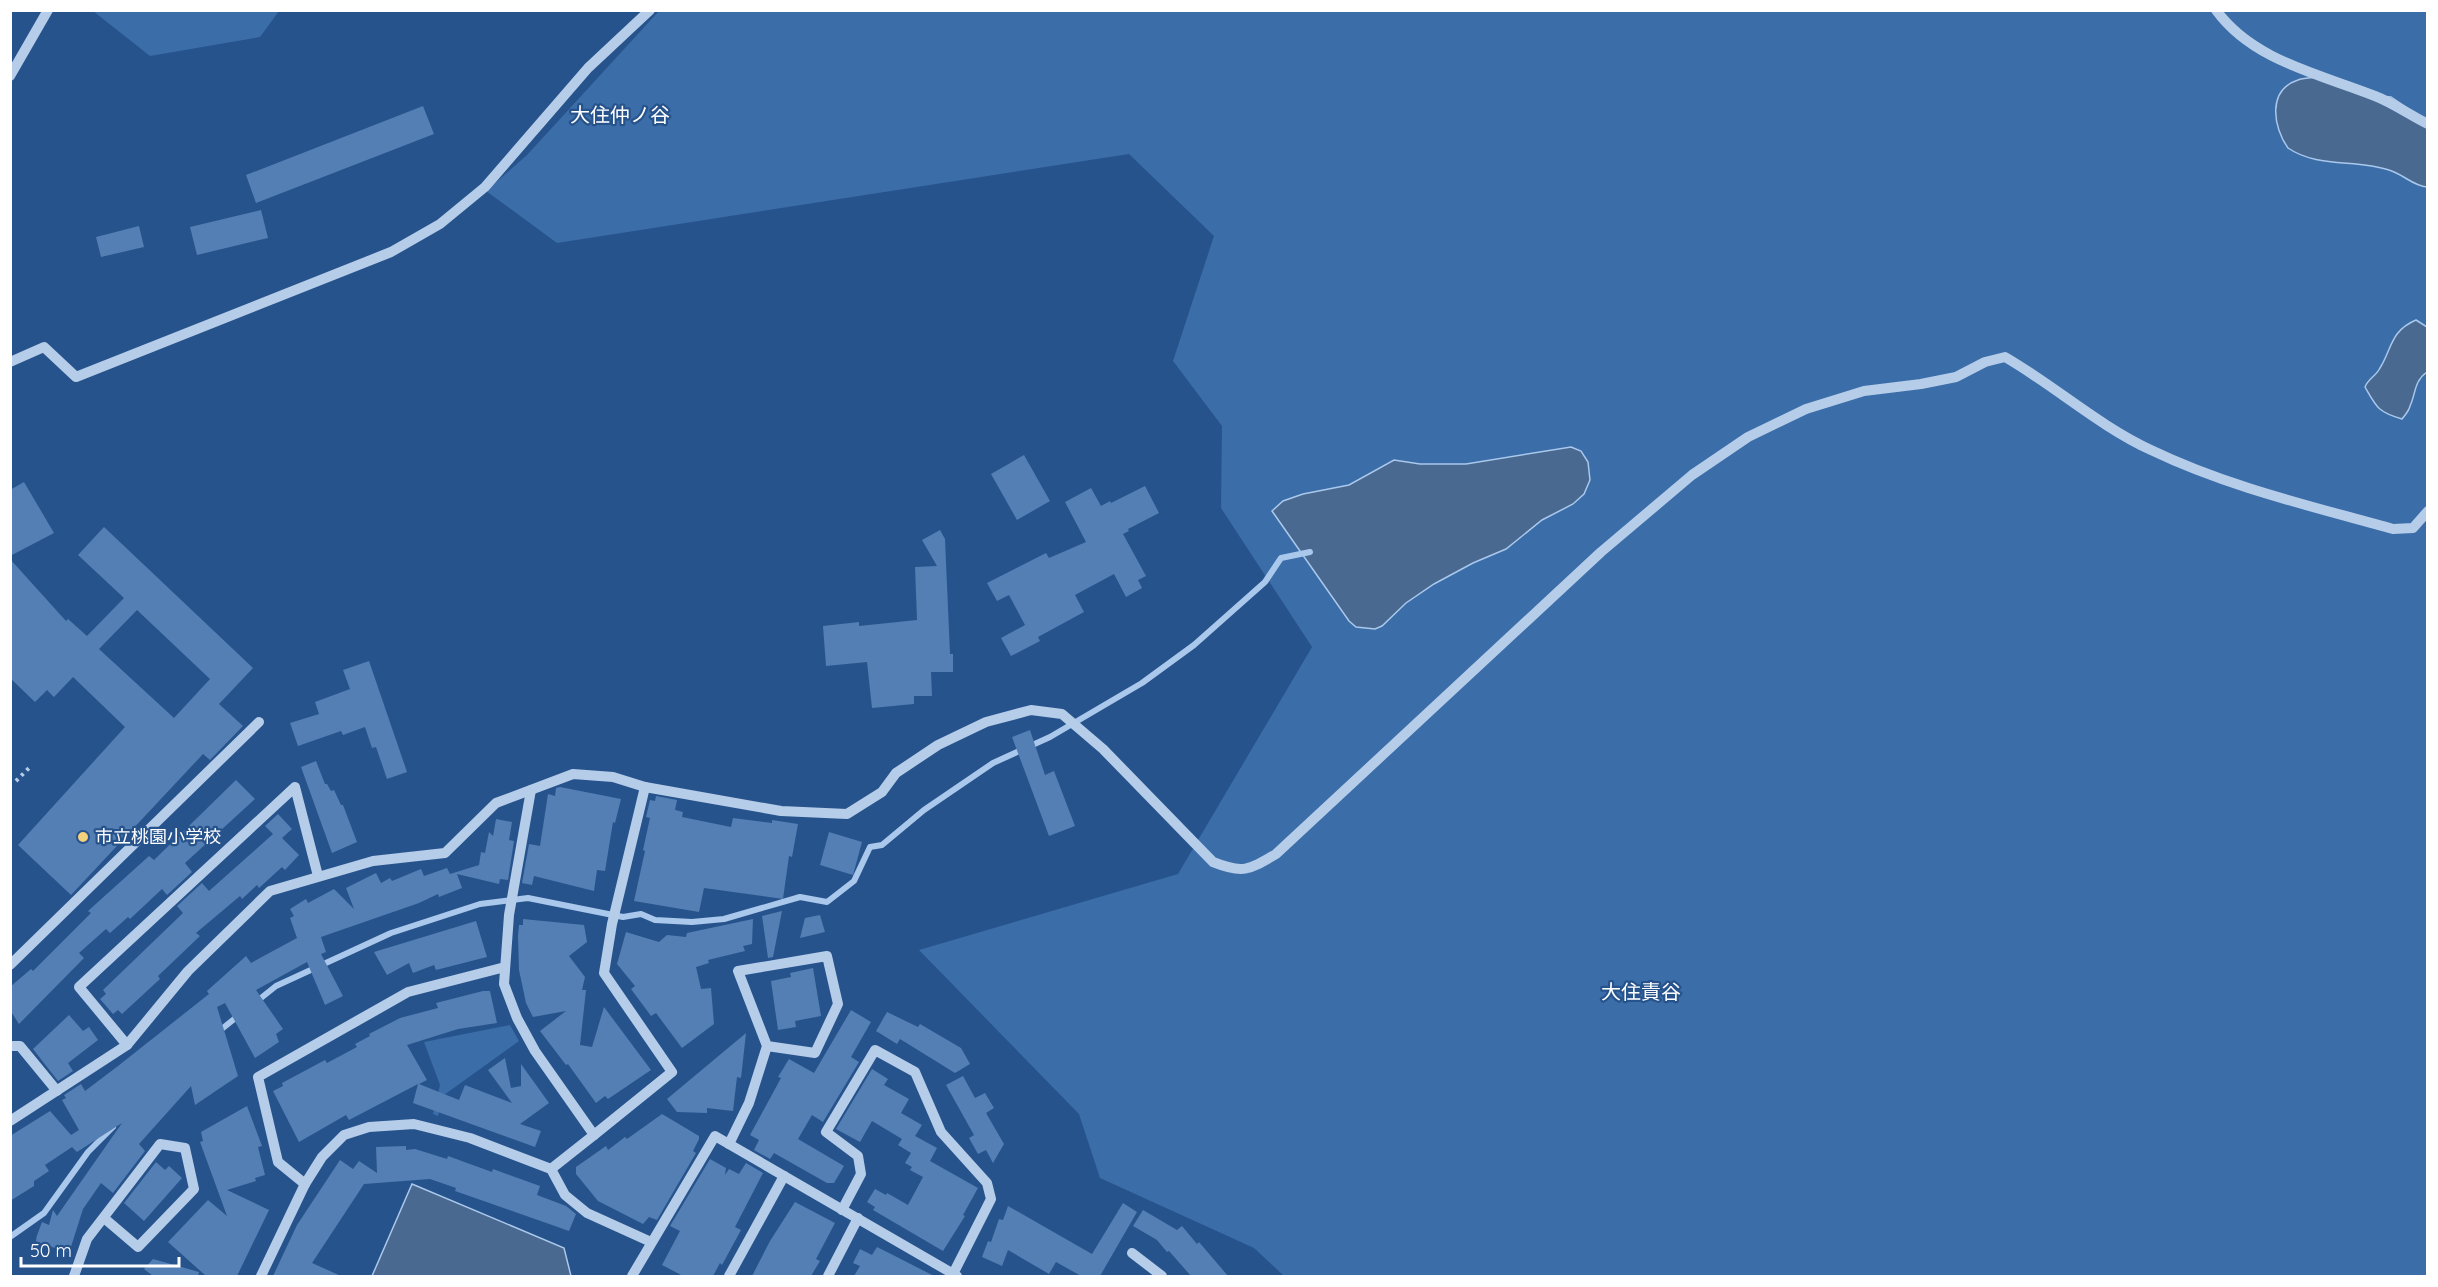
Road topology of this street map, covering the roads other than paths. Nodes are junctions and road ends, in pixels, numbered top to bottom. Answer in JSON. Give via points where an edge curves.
{"nodes":[{"id":1,"x":48,"y":10,"type":"edge"},
{"id":2,"x":650,"y":10,"type":"edge"},
{"id":3,"x":2216,"y":10,"type":"edge"},
{"id":4,"x":10,"y":76,"type":"edge"},
{"id":5,"x":2427,"y":124,"type":"edge"},
{"id":6,"x":10,"y":362,"type":"edge"},
{"id":7,"x":2427,"y":511,"type":"edge"},
{"id":8,"x":259,"y":722,"type":"dead end"},
{"id":9,"x":645,"y":787,"type":"junction"},
{"id":10,"x":531,"y":790,"type":"junction"},
{"id":11,"x":318,"y":876,"type":"junction"},
{"id":12,"x":10,"y":965,"type":"edge"},
{"id":13,"x":505,"y":967,"type":"junction"},
{"id":14,"x":127,"y":1045,"type":"junction"},
{"id":15,"x":10,"y":1046,"type":"edge"},
{"id":16,"x":767,"y":1046,"type":"junction"},
{"id":17,"x":57,"y":1091,"type":"junction"},
{"id":18,"x":10,"y":1121,"type":"edge"},
{"id":19,"x":594,"y":1135,"type":"junction"},
{"id":20,"x":729,"y":1144,"type":"junction"},
{"id":21,"x":551,"y":1169,"type":"junction"},
{"id":22,"x":784,"y":1176,"type":"junction"},
{"id":23,"x":305,"y":1184,"type":"junction"},
{"id":24,"x":842,"y":1210,"type":"junction"},
{"id":25,"x":104,"y":1218,"type":"junction"},
{"id":26,"x":858,"y":1218,"type":"junction"},
{"id":27,"x":651,"y":1242,"type":"junction"},
{"id":28,"x":1132,"y":1253,"type":"dead end"},
{"id":29,"x":938,"y":1271,"type":"edge"},
{"id":30,"x":955,"y":1275,"type":"edge"},
{"id":31,"x":74,"y":1276,"type":"edge"},
{"id":32,"x":261,"y":1276,"type":"edge"},
{"id":33,"x":632,"y":1276,"type":"edge"},
{"id":34,"x":729,"y":1276,"type":"edge"},
{"id":35,"x":828,"y":1276,"type":"edge"},
{"id":36,"x":1162,"y":1276,"type":"edge"}],
"edges":[{"from":1,"to":4,"type":"street"},
{"from":2,"to":6,"type":"street","via":[[588,68],[485,187],[440,224],[391,252],[76,377],[44,347]]},
{"from":3,"to":5,"type":"street","via":[[2242,39],[2268,55],[2378,97]]},
{"from":7,"to":9,"type":"street","via":[[2413,528],[2393,529],[2225,482],[2149,450],[2005,357],[1956,377],[1864,392],[1806,409],[1748,437],[1610,544],[1276,854],[1252,868],[1231,869],[1213,862],[1103,749],[1062,714],[1031,710],[986,722],[938,745],[897,773],[882,792],[847,814],[781,812]]},
{"from":8,"to":12,"type":"street"},
{"from":9,"to":10,"type":"street","via":[[613,777],[573,774]]},
{"from":9,"to":19,"type":"street","via":[[604,973],[672,1072]]},
{"from":10,"to":11,"type":"street","via":[[496,803],[445,853],[373,861]]},
{"from":10,"to":13,"type":"street","via":[[509,915]]},
{"from":11,"to":14,"type":"street","via":[[270,891],[188,970]]},
{"from":11,"to":14,"type":"street","via":[[295,787],[79,987]]},
{"from":13,"to":19,"type":"street","via":[[504,984],[517,1018]]},
{"from":13,"to":23,"type":"street","via":[[408,992],[258,1077],[278,1162]]},
{"from":14,"to":17,"type":"street"},
{"from":15,"to":17,"type":"street","via":[[20,1046]]},
{"from":16,"to":16,"type":"street","via":[[815,1053],[838,1004],[827,956],[738,971]]},
{"from":16,"to":20,"type":"street","via":[[749,1103]]},
{"from":17,"to":18,"type":"street"},
{"from":19,"to":21,"type":"street"},
{"from":20,"to":22,"type":"street"},
{"from":20,"to":27,"type":"street","via":[[715,1136]]},
{"from":21,"to":23,"type":"street","via":[[470,1138],[414,1124],[369,1127],[344,1135],[322,1157]]},
{"from":21,"to":27,"type":"street","via":[[565,1195],[587,1213]]},
{"from":22,"to":24,"type":"street"},
{"from":22,"to":34,"type":"street"},
{"from":23,"to":32,"type":"street"},
{"from":24,"to":26,"type":"street"},
{"from":24,"to":30,"type":"street","via":[[861,1174],[858,1156],[826,1132],[875,1050],[915,1072],[941,1132],[987,1183],[991,1199]]},
{"from":25,"to":25,"type":"street","via":[[138,1247],[194,1189],[185,1148],[160,1144]]},
{"from":25,"to":31,"type":"street","via":[[87,1239]]},
{"from":26,"to":29,"type":"street"},
{"from":26,"to":35,"type":"street"},
{"from":27,"to":33,"type":"street"},
{"from":28,"to":36,"type":"street"},
{"from":29,"to":30,"type":"street"}]}
